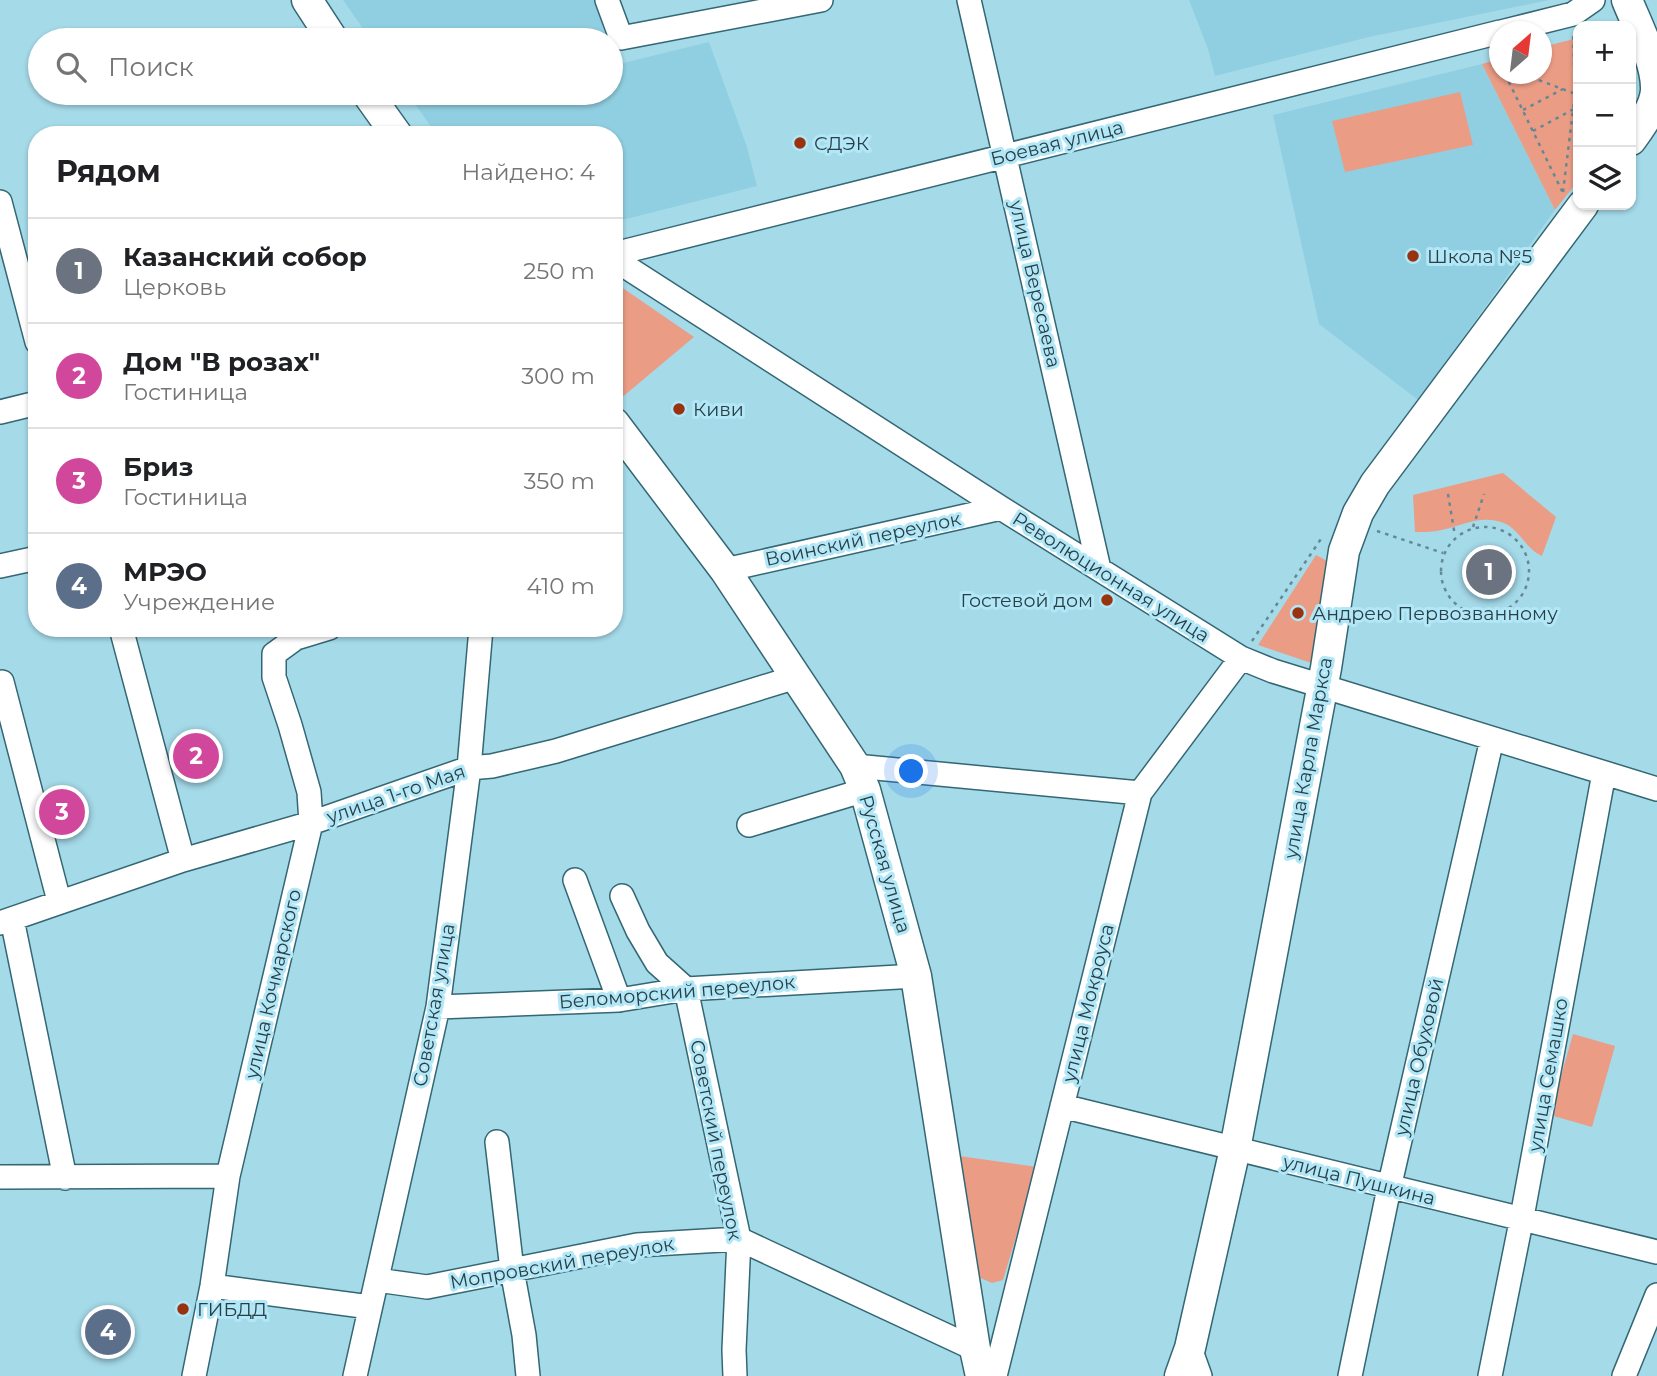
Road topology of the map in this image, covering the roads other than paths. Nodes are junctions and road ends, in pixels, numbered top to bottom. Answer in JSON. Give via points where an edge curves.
{"nodes":[{"id":1,"x":307,"y":0,"type":"edge"},
{"id":2,"x":607,"y":0,"type":"edge"},
{"id":3,"x":821,"y":0,"type":"edge"},
{"id":4,"x":969,"y":0,"type":"edge"},
{"id":5,"x":1593,"y":0,"type":"edge"},
{"id":6,"x":1627,"y":0,"type":"edge"},
{"id":7,"x":1552,"y":21,"type":"edge"},
{"id":8,"x":325,"y":28,"type":"edge"},
{"id":9,"x":617,"y":28,"type":"edge"},
{"id":10,"x":623,"y":38,"type":"edge"},
{"id":11,"x":1489,"y":41,"type":"edge"},
{"id":12,"x":1657,"y":93,"type":"edge"},
{"id":13,"x":376,"y":105,"type":"edge"},
{"id":14,"x":391,"y":126,"type":"edge"},
{"id":15,"x":1636,"y":132,"type":"edge"},
{"id":16,"x":1006,"y":156,"type":"junction"},
{"id":17,"x":0,"y":202,"type":"edge"},
{"id":18,"x":1579,"y":210,"type":"edge"},
{"id":19,"x":623,"y":252,"type":"edge"},
{"id":20,"x":623,"y":265,"type":"edge"},
{"id":21,"x":28,"y":308,"type":"edge"},
{"id":22,"x":28,"y":405,"type":"edge"},
{"id":23,"x":0,"y":412,"type":"edge"},
{"id":24,"x":623,"y":443,"type":"edge"},
{"id":25,"x":1001,"y":508,"type":"junction"},
{"id":26,"x":28,"y":560,"type":"edge"},
{"id":27,"x":0,"y":566,"type":"edge"},
{"id":28,"x":725,"y":569,"type":"junction"},
{"id":29,"x":1099,"y":569,"type":"junction"},
{"id":30,"x":123,"y":637,"type":"edge"},
{"id":31,"x":299,"y":637,"type":"edge"},
{"id":32,"x":480,"y":637,"type":"edge"},
{"id":33,"x":1241,"y":658,"type":"junction"},
{"id":34,"x":796,"y":677,"type":"junction"},
{"id":35,"x":2,"y":682,"type":"dead end"},
{"id":36,"x":1323,"y":686,"type":"junction"},
{"id":37,"x":1492,"y":738,"type":"junction"},
{"id":38,"x":469,"y":768,"type":"junction"},
{"id":39,"x":1604,"y":773,"type":"junction"},
{"id":40,"x":860,"y":778,"type":"junction"},
{"id":41,"x":1657,"y":789,"type":"edge"},
{"id":42,"x":1140,"y":793,"type":"junction"},
{"id":43,"x":311,"y":823,"type":"junction"},
{"id":44,"x":749,"y":825,"type":"dead end"},
{"id":45,"x":183,"y":860,"type":"junction"},
{"id":46,"x":575,"y":880,"type":"dead end"},
{"id":47,"x":622,"y":896,"type":"dead end"},
{"id":48,"x":59,"y":901,"type":"junction"},
{"id":49,"x":6,"y":921,"type":"edge"},
{"id":50,"x":916,"y":976,"type":"junction"},
{"id":51,"x":686,"y":989,"type":"junction"},
{"id":52,"x":619,"y":1000,"type":"junction"},
{"id":53,"x":438,"y":1007,"type":"junction"},
{"id":54,"x":1062,"y":1106,"type":"junction"},
{"id":55,"x":497,"y":1142,"type":"dead end"},
{"id":56,"x":1235,"y":1149,"type":"junction"},
{"id":57,"x":228,"y":1175,"type":"junction"},
{"id":58,"x":0,"y":1177,"type":"edge"},
{"id":59,"x":65,"y":1178,"type":"junction"},
{"id":60,"x":1389,"y":1188,"type":"junction"},
{"id":61,"x":1522,"y":1217,"type":"junction"},
{"id":62,"x":739,"y":1238,"type":"junction"},
{"id":63,"x":1657,"y":1252,"type":"edge"},
{"id":64,"x":512,"y":1270,"type":"junction"},
{"id":65,"x":377,"y":1280,"type":"junction"},
{"id":66,"x":212,"y":1286,"type":"junction"},
{"id":67,"x":1657,"y":1295,"type":"edge"},
{"id":68,"x":370,"y":1307,"type":"junction"},
{"id":69,"x":1190,"y":1348,"type":"junction"},
{"id":70,"x":978,"y":1363,"type":"edge"},
{"id":71,"x":194,"y":1376,"type":"edge"},
{"id":72,"x":355,"y":1376,"type":"edge"},
{"id":73,"x":528,"y":1376,"type":"edge"},
{"id":74,"x":736,"y":1376,"type":"edge"},
{"id":75,"x":995,"y":1376,"type":"edge"},
{"id":76,"x":1180,"y":1376,"type":"edge"},
{"id":77,"x":1200,"y":1376,"type":"edge"},
{"id":78,"x":1350,"y":1376,"type":"edge"},
{"id":79,"x":1490,"y":1376,"type":"edge"},
{"id":80,"x":1624,"y":1376,"type":"edge"}],
"edges":[{"from":1,"to":8,"type":"main road"},
{"from":2,"to":9,"type":"street"},
{"from":3,"to":10,"type":"street"},
{"from":4,"to":16,"type":"street","name":"улица Вересаева"},
{"from":5,"to":7,"type":"street","name":"Боевая улица"},
{"from":6,"to":12,"type":"main road","via":[[1650,59]]},
{"from":11,"to":16,"type":"street","name":"Боевая улица"},
{"from":12,"to":15,"type":"main road"},
{"from":13,"to":14,"type":"main road"},
{"from":16,"to":19,"type":"street","name":"Боевая улица"},
{"from":16,"to":29,"type":"street","name":"улица Вересаева"},
{"from":17,"to":21,"type":"street"},
{"from":18,"to":36,"type":"main road","name":"улица Карла Маркса","via":[[1375,484],[1354,522],[1344,551]]},
{"from":20,"to":25,"type":"street","name":"Революционная улица"},
{"from":22,"to":23,"type":"street"},
{"from":24,"to":28,"type":"main road","name":"Русская улица"},
{"from":25,"to":28,"type":"street","name":"Воинский переулок"},
{"from":25,"to":29,"type":"street","name":"Революционная улица"},
{"from":26,"to":27,"type":"street"},
{"from":28,"to":34,"type":"main road","name":"Русская улица"},
{"from":29,"to":33,"type":"street","name":"Революционная улица"},
{"from":30,"to":45,"type":"street"},
{"from":31,"to":43,"type":"street","name":"улица Кочмарского","via":[[274,654],[274,677],[309,792]]},
{"from":32,"to":38,"type":"street","name":"Советская улица"},
{"from":33,"to":36,"type":"street","name":"Революционная улица"},
{"from":33,"to":42,"type":"street","name":"улица Мокроуса"},
{"from":34,"to":38,"type":"street","name":"улица 1-го Мая","via":[[556,751]]},
{"from":34,"to":40,"type":"main road","name":"Русская улица"},
{"from":35,"to":48,"type":"street"},
{"from":36,"to":37,"type":"street","name":"Революционная улица"},
{"from":36,"to":56,"type":"main road","name":"улица Карла Маркса"},
{"from":37,"to":39,"type":"street","name":"Революционная улица"},
{"from":37,"to":60,"type":"street","name":"улица Обуховой"},
{"from":38,"to":43,"type":"street","name":"улица 1-го Мая"},
{"from":38,"to":53,"type":"street","name":"Советская улица"},
{"from":39,"to":41,"type":"street","name":"Революционная улица"},
{"from":39,"to":61,"type":"street","name":"улица Семашко"},
{"from":40,"to":42,"type":"street"},
{"from":40,"to":44,"type":"street"},
{"from":40,"to":50,"type":"main road","name":"Русская улица"},
{"from":42,"to":54,"type":"street","name":"улица Мокроуса"},
{"from":43,"to":45,"type":"street","name":"улица 1-го Мая"},
{"from":43,"to":57,"type":"street","name":"улица Кочмарского"},
{"from":45,"to":48,"type":"street","name":"улица 1-го Мая"},
{"from":46,"to":52,"type":"street"},
{"from":47,"to":51,"type":"street","via":[[657,963]]},
{"from":48,"to":49,"type":"street","name":"улица 1-го Мая"},
{"from":49,"to":59,"type":"street"},
{"from":50,"to":51,"type":"street","name":"Беломорский переулок"},
{"from":50,"to":70,"type":"main road","name":"Русская улица"},
{"from":51,"to":52,"type":"street","name":"Беломорский переулок"},
{"from":51,"to":62,"type":"street","name":"Советский переулок"},
{"from":52,"to":53,"type":"street","name":"Беломорский переулок"},
{"from":53,"to":65,"type":"street","name":"Советская улица"},
{"from":54,"to":56,"type":"street","name":"улица Пушкина"},
{"from":54,"to":75,"type":"street","name":"улица Мокроуса"},
{"from":55,"to":64,"type":"street"},
{"from":56,"to":60,"type":"street","name":"улица Пушкина"},
{"from":56,"to":69,"type":"main road","name":"улица Карла Маркса"},
{"from":57,"to":59,"type":"street"},
{"from":57,"to":66,"type":"street","name":"улица Кочмарского"},
{"from":58,"to":59,"type":"street"},
{"from":60,"to":61,"type":"street","name":"улица Пушкина"},
{"from":60,"to":78,"type":"street","name":"улица Обуховой"},
{"from":61,"to":63,"type":"street","name":"улица Пушкина"},
{"from":61,"to":79,"type":"street","name":"улица Семашко"},
{"from":62,"to":64,"type":"street","name":"Мопровский переулок","via":[[637,1245]]},
{"from":62,"to":70,"type":"street","name":"Мопровский переулок"},
{"from":62,"to":74,"type":"street","name":"Советский переулок"},
{"from":64,"to":65,"type":"street","name":"Мопровский переулок","via":[[427,1287]]},
{"from":64,"to":73,"type":"street"},
{"from":65,"to":68,"type":"street","name":"Советская улица"},
{"from":66,"to":68,"type":"street"},
{"from":66,"to":71,"type":"street","name":"улица Кочмарского"},
{"from":67,"to":80,"type":"street"},
{"from":68,"to":72,"type":"street","name":"Советская улица"},
{"from":69,"to":76,"type":"main road","name":"улица Карла Маркса"},
{"from":69,"to":77,"type":"street"}]}
